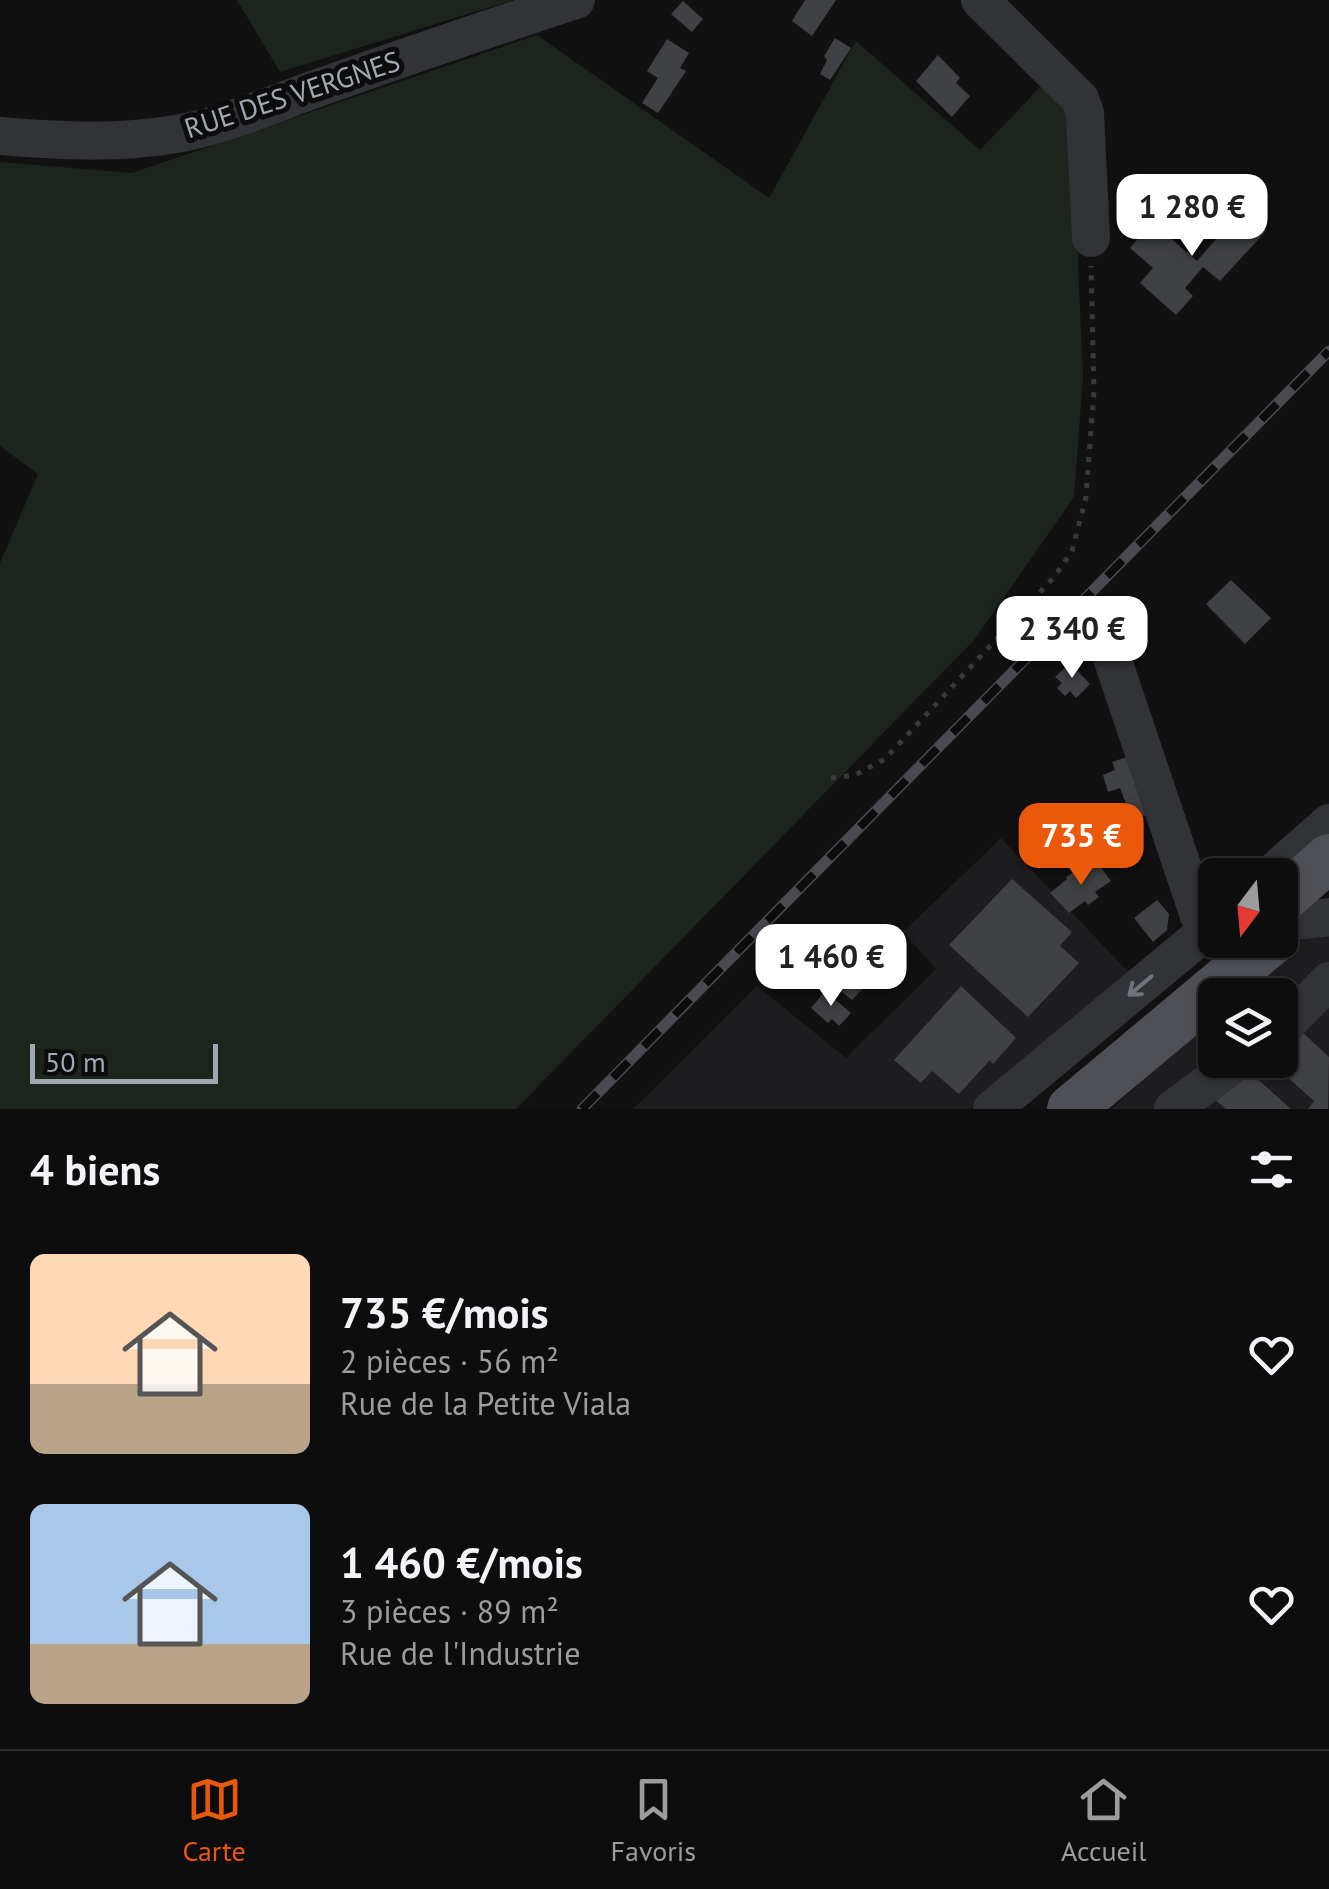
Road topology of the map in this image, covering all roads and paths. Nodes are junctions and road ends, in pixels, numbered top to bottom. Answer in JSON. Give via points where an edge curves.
{"nodes":[{"id":1,"x":576,"y":0,"type":"edge"},
{"id":2,"x":980,"y":0,"type":"edge"},
{"id":3,"x":0,"y":136,"type":"edge"},
{"id":4,"x":1090,"y":238,"type":"joint"},
{"id":5,"x":1105,"y":637,"type":"dead end"},
{"id":6,"x":831,"y":778,"type":"dead end"},
{"id":7,"x":1329,"y":823,"type":"edge"},
{"id":8,"x":1289,"y":858,"type":"edge"},
{"id":9,"x":1329,"y":858,"type":"edge"},
{"id":10,"x":1198,"y":910,"type":"edge"},
{"id":11,"x":1298,"y":917,"type":"edge"},
{"id":12,"x":1198,"y":948,"type":"edge"},
{"id":13,"x":1198,"y":954,"type":"edge"},
{"id":14,"x":1250,"y":958,"type":"edge"},
{"id":15,"x":1329,"y":981,"type":"edge"},
{"id":16,"x":1298,"y":1012,"type":"edge"},
{"id":17,"x":1215,"y":1078,"type":"edge"},
{"id":18,"x":992,"y":1109,"type":"edge"},
{"id":19,"x":1051,"y":1109,"type":"edge"},
{"id":20,"x":1071,"y":1109,"type":"edge"},
{"id":21,"x":1173,"y":1109,"type":"edge"}],
"edges":[{"from":1,"to":3,"type":"street","name":"RUE DES VERGNES","via":[[179,134],[74,141]]},
{"from":2,"to":4,"type":"street","via":[[1080,99]]},
{"from":4,"to":6,"type":"path","via":[[1094,390],[1086,497],[1072,551],[885,760]]},
{"from":5,"to":10,"type":"street"},
{"from":7,"to":8,"type":"street"},
{"from":9,"to":11,"type":"main road"},
{"from":12,"to":18,"type":"street","one_way":true},
{"from":13,"to":19,"type":"main road"},
{"from":14,"to":20,"type":"main road"},
{"from":15,"to":16,"type":"street"},
{"from":17,"to":21,"type":"street"}]}
